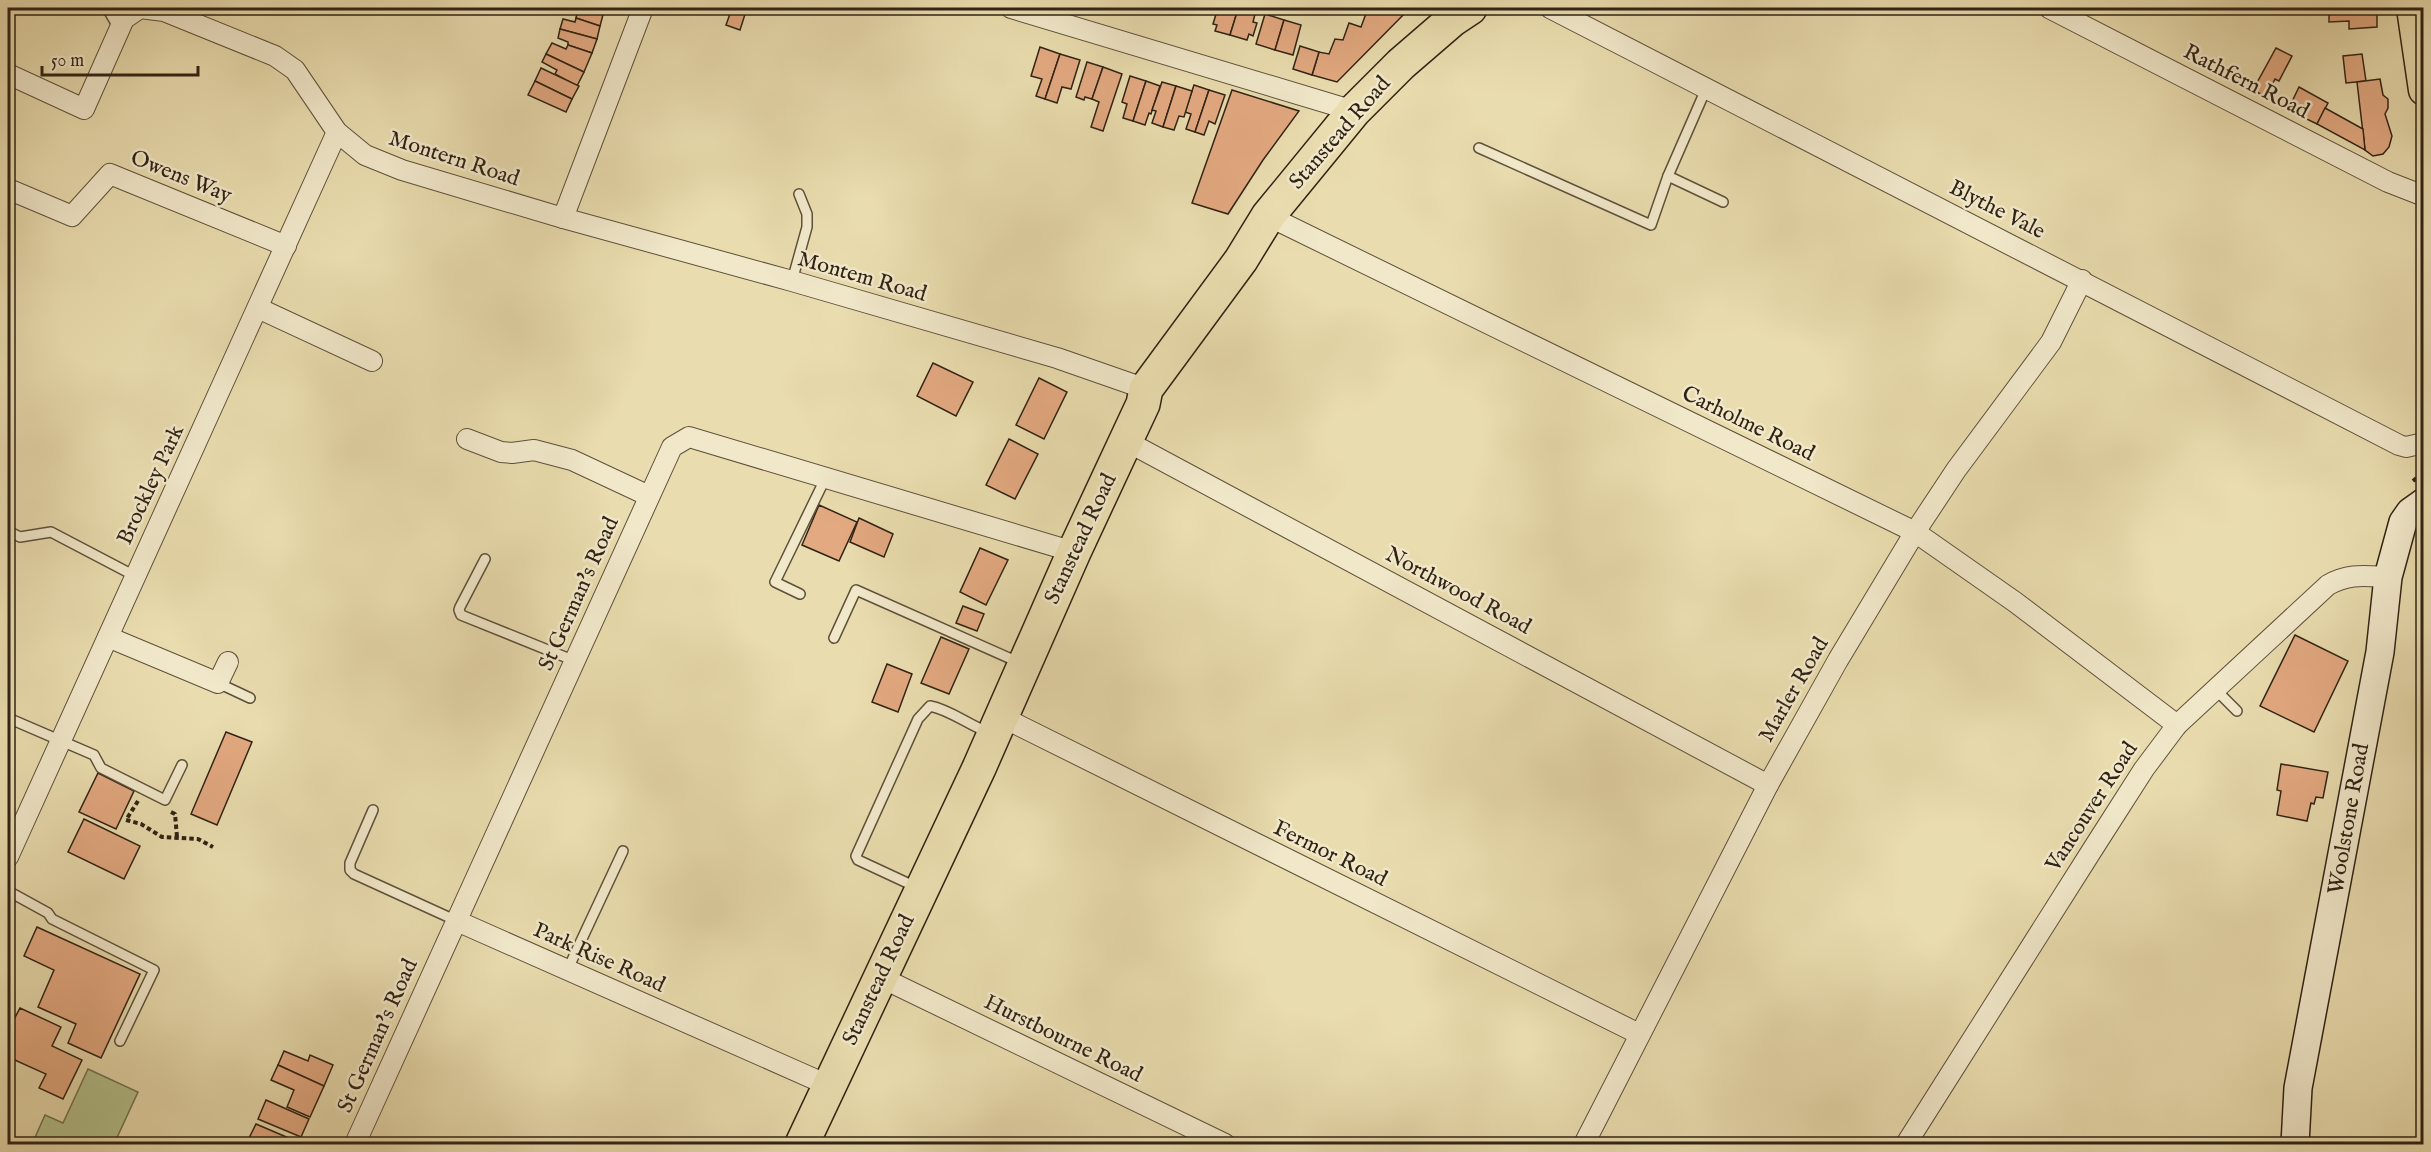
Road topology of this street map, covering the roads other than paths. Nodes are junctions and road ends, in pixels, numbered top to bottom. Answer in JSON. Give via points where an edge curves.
{"nodes":[{"id":1,"x":107,"y":8,"type":"edge"},
{"id":2,"x":643,"y":8,"type":"edge"},
{"id":3,"x":1011,"y":8,"type":"edge"},
{"id":4,"x":1470,"y":8,"type":"edge"},
{"id":5,"x":1550,"y":8,"type":"edge"},
{"id":6,"x":2049,"y":8,"type":"edge"},
{"id":7,"x":2412,"y":8,"type":"edge"},
{"id":8,"x":119,"y":30,"type":"junction"},
{"id":9,"x":8,"y":74,"type":"edge"},
{"id":10,"x":1706,"y":89,"type":"junction"},
{"id":11,"x":2424,"y":90,"type":"edge"},
{"id":12,"x":1354,"y":111,"type":"junction"},
{"id":13,"x":338,"y":132,"type":"junction"},
{"id":14,"x":1479,"y":148,"type":"dead end"},
{"id":15,"x":1668,"y":176,"type":"junction"},
{"id":16,"x":8,"y":189,"type":"edge"},
{"id":17,"x":799,"y":194,"type":"dead end"},
{"id":18,"x":2424,"y":196,"type":"edge"},
{"id":19,"x":1723,"y":202,"type":"dead end"},
{"id":20,"x":1268,"y":216,"type":"junction"},
{"id":21,"x":563,"y":218,"type":"junction"},
{"id":22,"x":286,"y":246,"type":"junction"},
{"id":23,"x":2082,"y":280,"type":"junction"},
{"id":24,"x":792,"y":281,"type":"junction"},
{"id":25,"x":258,"y":308,"type":"junction"},
{"id":26,"x":372,"y":361,"type":"dead end"},
{"id":27,"x":1146,"y":388,"type":"junction"},
{"id":28,"x":467,"y":439,"type":"dead end"},
{"id":29,"x":1126,"y":441,"type":"junction"},
{"id":30,"x":2424,"y":443,"type":"edge"},
{"id":31,"x":826,"y":477,"type":"junction"},
{"id":32,"x":650,"y":496,"type":"junction"},
{"id":33,"x":2424,"y":502,"type":"edge"},
{"id":34,"x":8,"y":531,"type":"edge"},
{"id":35,"x":1915,"y":532,"type":"junction"},
{"id":36,"x":1074,"y":552,"type":"junction"},
{"id":37,"x":485,"y":559,"type":"dead end"},
{"id":38,"x":135,"y":576,"type":"junction"},
{"id":39,"x":2388,"y":577,"type":"junction"},
{"id":40,"x":801,"y":594,"type":"dead end"},
{"id":41,"x":108,"y":637,"type":"junction"},
{"id":42,"x":834,"y":638,"type":"dead end"},
{"id":43,"x":575,"y":660,"type":"junction"},
{"id":44,"x":228,"y":662,"type":"dead end"},
{"id":45,"x":1023,"y":664,"type":"junction"},
{"id":46,"x":218,"y":683,"type":"junction"},
{"id":47,"x":2214,"y":689,"type":"junction"},
{"id":48,"x":250,"y":698,"type":"dead end"},
{"id":49,"x":2237,"y":711,"type":"dead end"},
{"id":50,"x":8,"y":718,"type":"edge"},
{"id":51,"x":996,"y":725,"type":"junction"},
{"id":52,"x":2176,"y":725,"type":"junction"},
{"id":53,"x":60,"y":742,"type":"junction"},
{"id":54,"x":182,"y":765,"type":"dead end"},
{"id":55,"x":1768,"y":784,"type":"junction"},
{"id":56,"x":373,"y":810,"type":"dead end"},
{"id":57,"x":623,"y":851,"type":"dead end"},
{"id":58,"x":8,"y":857,"type":"edge"},
{"id":59,"x":921,"y":889,"type":"junction"},
{"id":60,"x":8,"y":891,"type":"edge"},
{"id":61,"x":457,"y":921,"type":"junction"},
{"id":62,"x":567,"y":970,"type":"junction"},
{"id":63,"x":880,"y":977,"type":"junction"},
{"id":64,"x":1639,"y":1034,"type":"junction"},
{"id":65,"x":120,"y":1041,"type":"dead end"},
{"id":66,"x":830,"y":1086,"type":"junction"},
{"id":67,"x":355,"y":1144,"type":"edge"},
{"id":68,"x":802,"y":1144,"type":"edge"},
{"id":69,"x":1225,"y":1144,"type":"edge"},
{"id":70,"x":1584,"y":1144,"type":"edge"},
{"id":71,"x":1906,"y":1144,"type":"edge"},
{"id":72,"x":2295,"y":1144,"type":"edge"}],
"edges":[{"from":1,"to":8,"type":"lane"},
{"from":2,"to":21,"type":"street"},
{"from":3,"to":12,"type":"street"},
{"from":4,"to":12,"type":"highway","name":"Stanstead Road","via":[[1410,57]]},
{"from":5,"to":10,"type":"street","name":"Blythe Vale"},
{"from":6,"to":18,"type":"street","name":"Rathfern Road","via":[[2388,182]]},
{"from":7,"to":11,"type":"main road"},
{"from":8,"to":9,"type":"street","via":[[84,110]]},
{"from":8,"to":13,"type":"street","via":[[124,18],[140,8],[164,11],[275,56],[295,70]]},
{"from":10,"to":15,"type":"lane"},
{"from":10,"to":23,"type":"street","name":"Blythe Vale"},
{"from":12,"to":20,"type":"highway","name":"Stanstead Road"},
{"from":13,"to":21,"type":"street","name":"Montern Road","via":[[365,155],[402,170]]},
{"from":13,"to":22,"type":"street","name":"Brockley Park"},
{"from":14,"to":15,"type":"lane","via":[[1651,225]]},
{"from":15,"to":19,"type":"lane"},
{"from":16,"to":22,"type":"street","name":"Owens Way","via":[[72,216],[110,174]]},
{"from":17,"to":24,"type":"lane","via":[[807,214],[807,227]]},
{"from":20,"to":27,"type":"highway","name":"Stanstead Road","via":[[1241,260]]},
{"from":20,"to":35,"type":"street","name":"Carholme Road"},
{"from":21,"to":24,"type":"street","name":"Montem Road"},
{"from":22,"to":25,"type":"street","name":"Brockley Park"},
{"from":23,"to":30,"type":"street","name":"Blythe Vale","via":[[2399,445]]},
{"from":23,"to":35,"type":"street","name":"Marler Road","via":[[2051,342],[1987,426]]},
{"from":24,"to":27,"type":"street","name":"Montem Road"},
{"from":25,"to":26,"type":"street"},
{"from":25,"to":38,"type":"street","name":"Brockley Park"},
{"from":27,"to":29,"type":"highway","name":"Stanstead Road"},
{"from":28,"to":32,"type":"street","via":[[507,453],[534,450],[572,460]]},
{"from":29,"to":36,"type":"highway","name":"Stanstead Road"},
{"from":29,"to":55,"type":"street","name":"Northwood Road"},
{"from":31,"to":32,"type":"street","name":"St German's Road","via":[[689,437],[672,447]]},
{"from":31,"to":36,"type":"street","name":"St German's Road"},
{"from":31,"to":40,"type":"lane","via":[[775,582]]},
{"from":32,"to":43,"type":"street","name":"St German's Road"},
{"from":33,"to":39,"type":"street","name":"Woolstone Road","via":[[2403,522]]},
{"from":34,"to":38,"type":"lane","via":[[20,537],[51,532]]},
{"from":35,"to":52,"type":"street","name":"Carholme Road","via":[[2015,602]]},
{"from":35,"to":55,"type":"street","name":"Marler Road"},
{"from":36,"to":45,"type":"highway","name":"Stanstead Road"},
{"from":37,"to":43,"type":"lane","via":[[459,610],[461,615]]},
{"from":38,"to":41,"type":"street","name":"Brockley Park"},
{"from":39,"to":47,"type":"street","name":"Vancouver Road","via":[[2342,577],[2328,585]]},
{"from":39,"to":72,"type":"street","name":"Woolstone Road","via":[[2378,663],[2298,1088]]},
{"from":41,"to":46,"type":"street"},
{"from":41,"to":53,"type":"street","name":"Brockley Park"},
{"from":42,"to":45,"type":"lane","via":[[856,590]]},
{"from":43,"to":61,"type":"street","name":"St German's Road"},
{"from":44,"to":46,"type":"street"},
{"from":45,"to":51,"type":"highway","name":"Stanstead Road"},
{"from":46,"to":48,"type":"lane"},
{"from":47,"to":49,"type":"lane"},
{"from":47,"to":52,"type":"street","name":"Vancouver Road"},
{"from":50,"to":53,"type":"lane"},
{"from":51,"to":59,"type":"highway","name":"Stanstead Road"},
{"from":51,"to":59,"type":"lane","via":[[975,728],[939,707],[930,706],[918,719],[867,830],[858,860]]},
{"from":51,"to":64,"type":"street","name":"Fermor Road"},
{"from":52,"to":71,"type":"street","name":"Vancouver Road","via":[[2144,769]]},
{"from":53,"to":54,"type":"lane","via":[[94,755],[101,768],[165,800]]},
{"from":53,"to":58,"type":"street","name":"Brockley Park"},
{"from":55,"to":64,"type":"street","name":"Marler Road"},
{"from":56,"to":61,"type":"lane","name":"Park Rise Road","via":[[350,870]]},
{"from":57,"to":62,"type":"lane"},
{"from":59,"to":63,"type":"highway","name":"Stanstead Road"},
{"from":60,"to":65,"type":"lane","via":[[52,919],[154,970]]},
{"from":61,"to":62,"type":"street","name":"Park Rise Road"},
{"from":61,"to":67,"type":"street","name":"St German's Road"},
{"from":62,"to":66,"type":"street","name":"Park Rise Road"},
{"from":63,"to":66,"type":"highway","name":"Stanstead Road"},
{"from":63,"to":69,"type":"street","name":"Hurstbourne Road"},
{"from":64,"to":70,"type":"street","name":"Marler Road"},
{"from":66,"to":68,"type":"highway","name":"Stanstead Road"}]}
